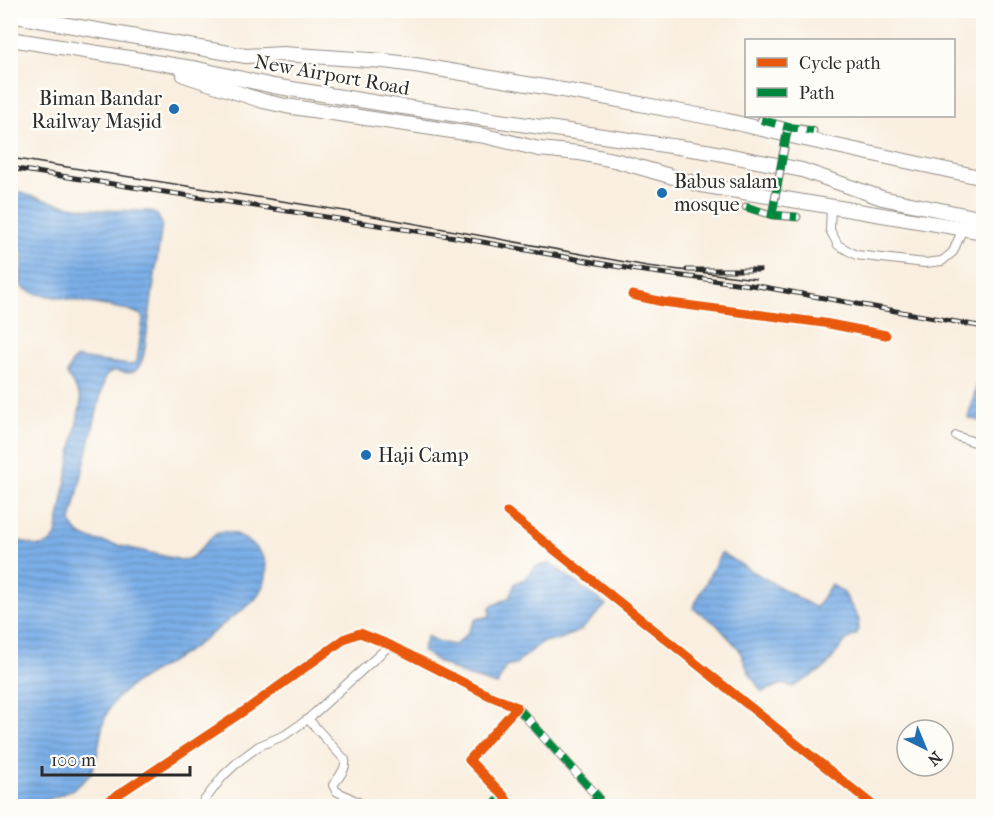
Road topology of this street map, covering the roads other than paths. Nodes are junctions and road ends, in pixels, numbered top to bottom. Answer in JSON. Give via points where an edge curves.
{"nodes":[{"id":1,"x":10,"y":15,"type":"edge"},
{"id":2,"x":10,"y":39,"type":"edge"},
{"id":3,"x":184,"y":75,"type":"dead end"},
{"id":4,"x":761,"y":120,"type":"dead end"},
{"id":5,"x":788,"y":127,"type":"junction"},
{"id":6,"x":813,"y":131,"type":"dead end"},
{"id":7,"x":984,"y":178,"type":"edge"},
{"id":8,"x":746,"y":207,"type":"dead end"},
{"id":9,"x":831,"y":207,"type":"junction"},
{"id":10,"x":772,"y":215,"type":"junction"},
{"id":11,"x":796,"y":217,"type":"dead end"},
{"id":12,"x":984,"y":219,"type":"edge"},
{"id":13,"x":963,"y":228,"type":"junction"},
{"id":14,"x":984,"y":232,"type":"edge"},
{"id":15,"x":632,"y":295,"type":"dead end"},
{"id":16,"x":886,"y":335,"type":"dead end"},
{"id":17,"x":956,"y":436,"type":"dead end"},
{"id":18,"x":984,"y":444,"type":"edge"},
{"id":19,"x":507,"y":512,"type":"dead end"},
{"id":20,"x":390,"y":645,"type":"junction"},
{"id":21,"x":517,"y":707,"type":"junction"},
{"id":22,"x":308,"y":719,"type":"junction"},
{"id":23,"x":504,"y":796,"type":"junction"},
{"id":24,"x":862,"y":796,"type":"junction"},
{"id":25,"x":101,"y":807,"type":"edge"},
{"id":26,"x":200,"y":807,"type":"edge"},
{"id":27,"x":366,"y":807,"type":"edge"},
{"id":28,"x":492,"y":807,"type":"edge"},
{"id":29,"x":511,"y":807,"type":"edge"},
{"id":30,"x":591,"y":807,"type":"edge"},
{"id":31,"x":861,"y":807,"type":"edge"},
{"id":32,"x":874,"y":807,"type":"edge"}],
"edges":[{"from":1,"to":7,"type":"highway","name":"New Airport Road","via":[[246,56],[283,54],[384,61],[598,96]]},
{"from":2,"to":12,"type":"highway","name":"New Airport Road","via":[[187,67],[273,86],[712,152],[802,170],[882,198]]},
{"from":3,"to":9,"type":"highway","name":"New Airport Road","via":[[286,106],[579,153],[700,185]]},
{"from":4,"to":5,"type":"street"},
{"from":5,"to":6,"type":"street"},
{"from":5,"to":10,"type":"street","bridge":true},
{"from":8,"to":10,"type":"street"},
{"from":9,"to":13,"type":"highway","name":"New Airport Road"},
{"from":9,"to":13,"type":"street","via":[[830,230],[838,245],[856,255],[925,263],[942,261],[953,252]]},
{"from":10,"to":11,"type":"street"},
{"from":13,"to":14,"type":"highway","name":"New Airport Road"},
{"from":15,"to":16,"type":"street"},
{"from":17,"to":18,"type":"street"},
{"from":19,"to":24,"type":"street"},
{"from":20,"to":21,"type":"street"},
{"from":20,"to":22,"type":"street"},
{"from":20,"to":25,"type":"street","via":[[360,633],[346,638]]},
{"from":21,"to":23,"type":"street","via":[[469,760]]},
{"from":21,"to":30,"type":"street","via":[[598,797]]},
{"from":22,"to":26,"type":"street","via":[[240,760]]},
{"from":22,"to":27,"type":"street","via":[[345,760],[334,788]]},
{"from":23,"to":28,"type":"street"},
{"from":23,"to":29,"type":"street"},
{"from":24,"to":31,"type":"street"},
{"from":24,"to":32,"type":"street"}]}
